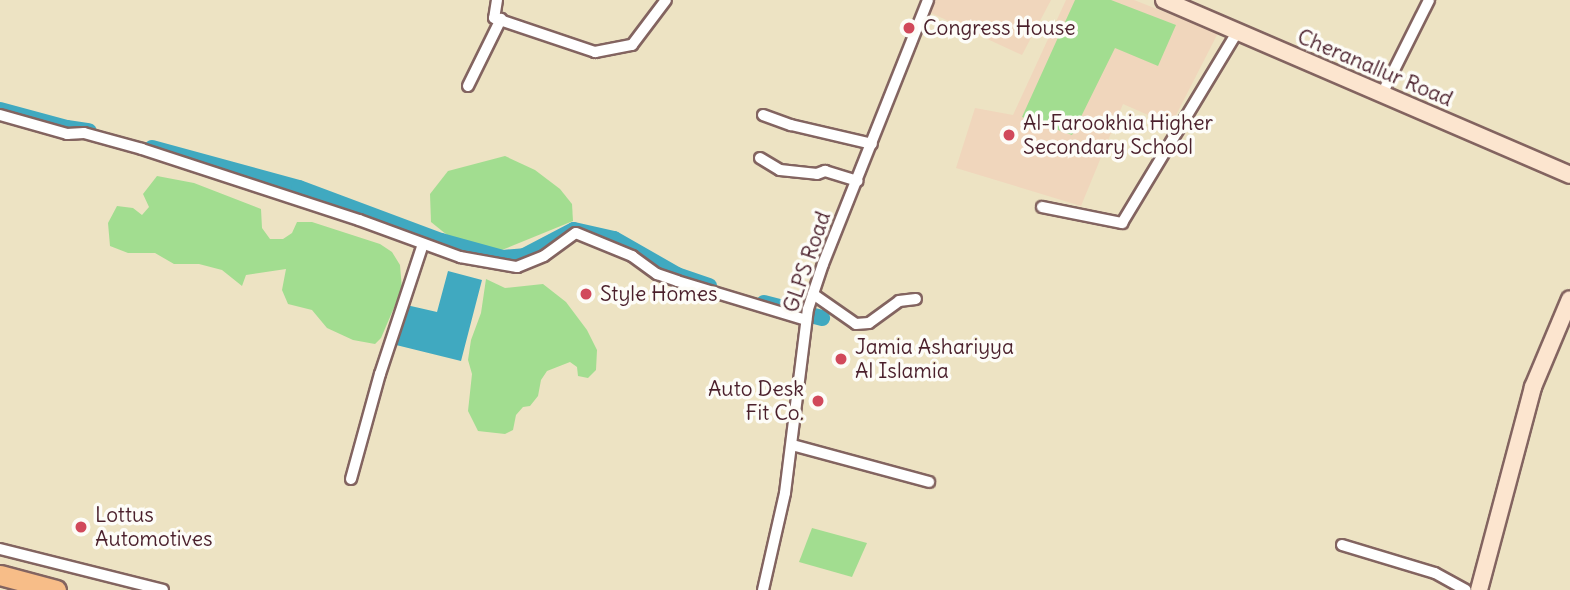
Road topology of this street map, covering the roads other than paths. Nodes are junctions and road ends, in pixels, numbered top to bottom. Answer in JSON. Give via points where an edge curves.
{"nodes":[{"id":1,"x":497,"y":0,"type":"edge"},
{"id":2,"x":666,"y":0,"type":"edge"},
{"id":3,"x":928,"y":0,"type":"edge"},
{"id":4,"x":1167,"y":0,"type":"edge"},
{"id":5,"x":1429,"y":0,"type":"edge"},
{"id":6,"x":501,"y":19,"type":"junction"},
{"id":7,"x":1237,"y":32,"type":"junction"},
{"id":8,"x":468,"y":86,"type":"dead end"},
{"id":9,"x":1382,"y":94,"type":"junction"},
{"id":10,"x":0,"y":115,"type":"edge"},
{"id":11,"x":763,"y":115,"type":"dead end"},
{"id":12,"x":872,"y":144,"type":"junction"},
{"id":13,"x":760,"y":158,"type":"dead end"},
{"id":14,"x":1570,"y":175,"type":"edge"},
{"id":15,"x":857,"y":181,"type":"junction"},
{"id":16,"x":1042,"y":207,"type":"dead end"},
{"id":17,"x":423,"y":244,"type":"junction"},
{"id":18,"x":813,"y":294,"type":"junction"},
{"id":19,"x":916,"y":299,"type":"dead end"},
{"id":20,"x":1570,"y":299,"type":"edge"},
{"id":21,"x":807,"y":316,"type":"junction"},
{"id":22,"x":792,"y":445,"type":"junction"},
{"id":23,"x":351,"y":479,"type":"dead end"},
{"id":24,"x":929,"y":482,"type":"dead end"},
{"id":25,"x":1342,"y":545,"type":"dead end"},
{"id":26,"x":0,"y":549,"type":"edge"},
{"id":27,"x":0,"y":575,"type":"edge"},
{"id":28,"x":56,"y":590,"type":"edge"},
{"id":29,"x":163,"y":590,"type":"edge"},
{"id":30,"x":763,"y":590,"type":"edge"},
{"id":31,"x":1466,"y":590,"type":"edge"},
{"id":32,"x":1479,"y":590,"type":"edge"}],
"edges":[{"from":1,"to":6,"type":"street","via":[[494,18]]},
{"from":2,"to":6,"type":"street","via":[[632,45],[595,52]]},
{"from":3,"to":12,"type":"street","name":"GLPS Road"},
{"from":4,"to":7,"type":"main road","name":"Cheranallur Road"},
{"from":5,"to":9,"type":"street"},
{"from":6,"to":8,"type":"street"},
{"from":7,"to":9,"type":"main road","name":"Cheranallur Road"},
{"from":7,"to":16,"type":"street","via":[[1122,223]]},
{"from":9,"to":14,"type":"main road","name":"Cheranallur Road"},
{"from":10,"to":17,"type":"street","via":[[142,149]]},
{"from":11,"to":12,"type":"street"},
{"from":12,"to":15,"type":"street","name":"GLPS Road"},
{"from":13,"to":15,"type":"street","via":[[780,170],[825,171]]},
{"from":15,"to":18,"type":"street","name":"GLPS Road"},
{"from":17,"to":21,"type":"street","via":[[460,257],[517,267],[544,256],[576,233],[632,256],[657,274]]},
{"from":17,"to":23,"type":"street"},
{"from":18,"to":19,"type":"street","via":[[856,324],[869,323],[899,301]]},
{"from":18,"to":21,"type":"street","name":"GLPS Road"},
{"from":20,"to":32,"type":"main road","via":[[1534,387]]},
{"from":21,"to":22,"type":"street","name":"GLPS Road"},
{"from":22,"to":24,"type":"street"},
{"from":22,"to":30,"type":"street","name":"GLPS Road"},
{"from":25,"to":31,"type":"street","via":[[1435,573]]},
{"from":26,"to":29,"type":"street"},
{"from":27,"to":28,"type":"highway"}]}
